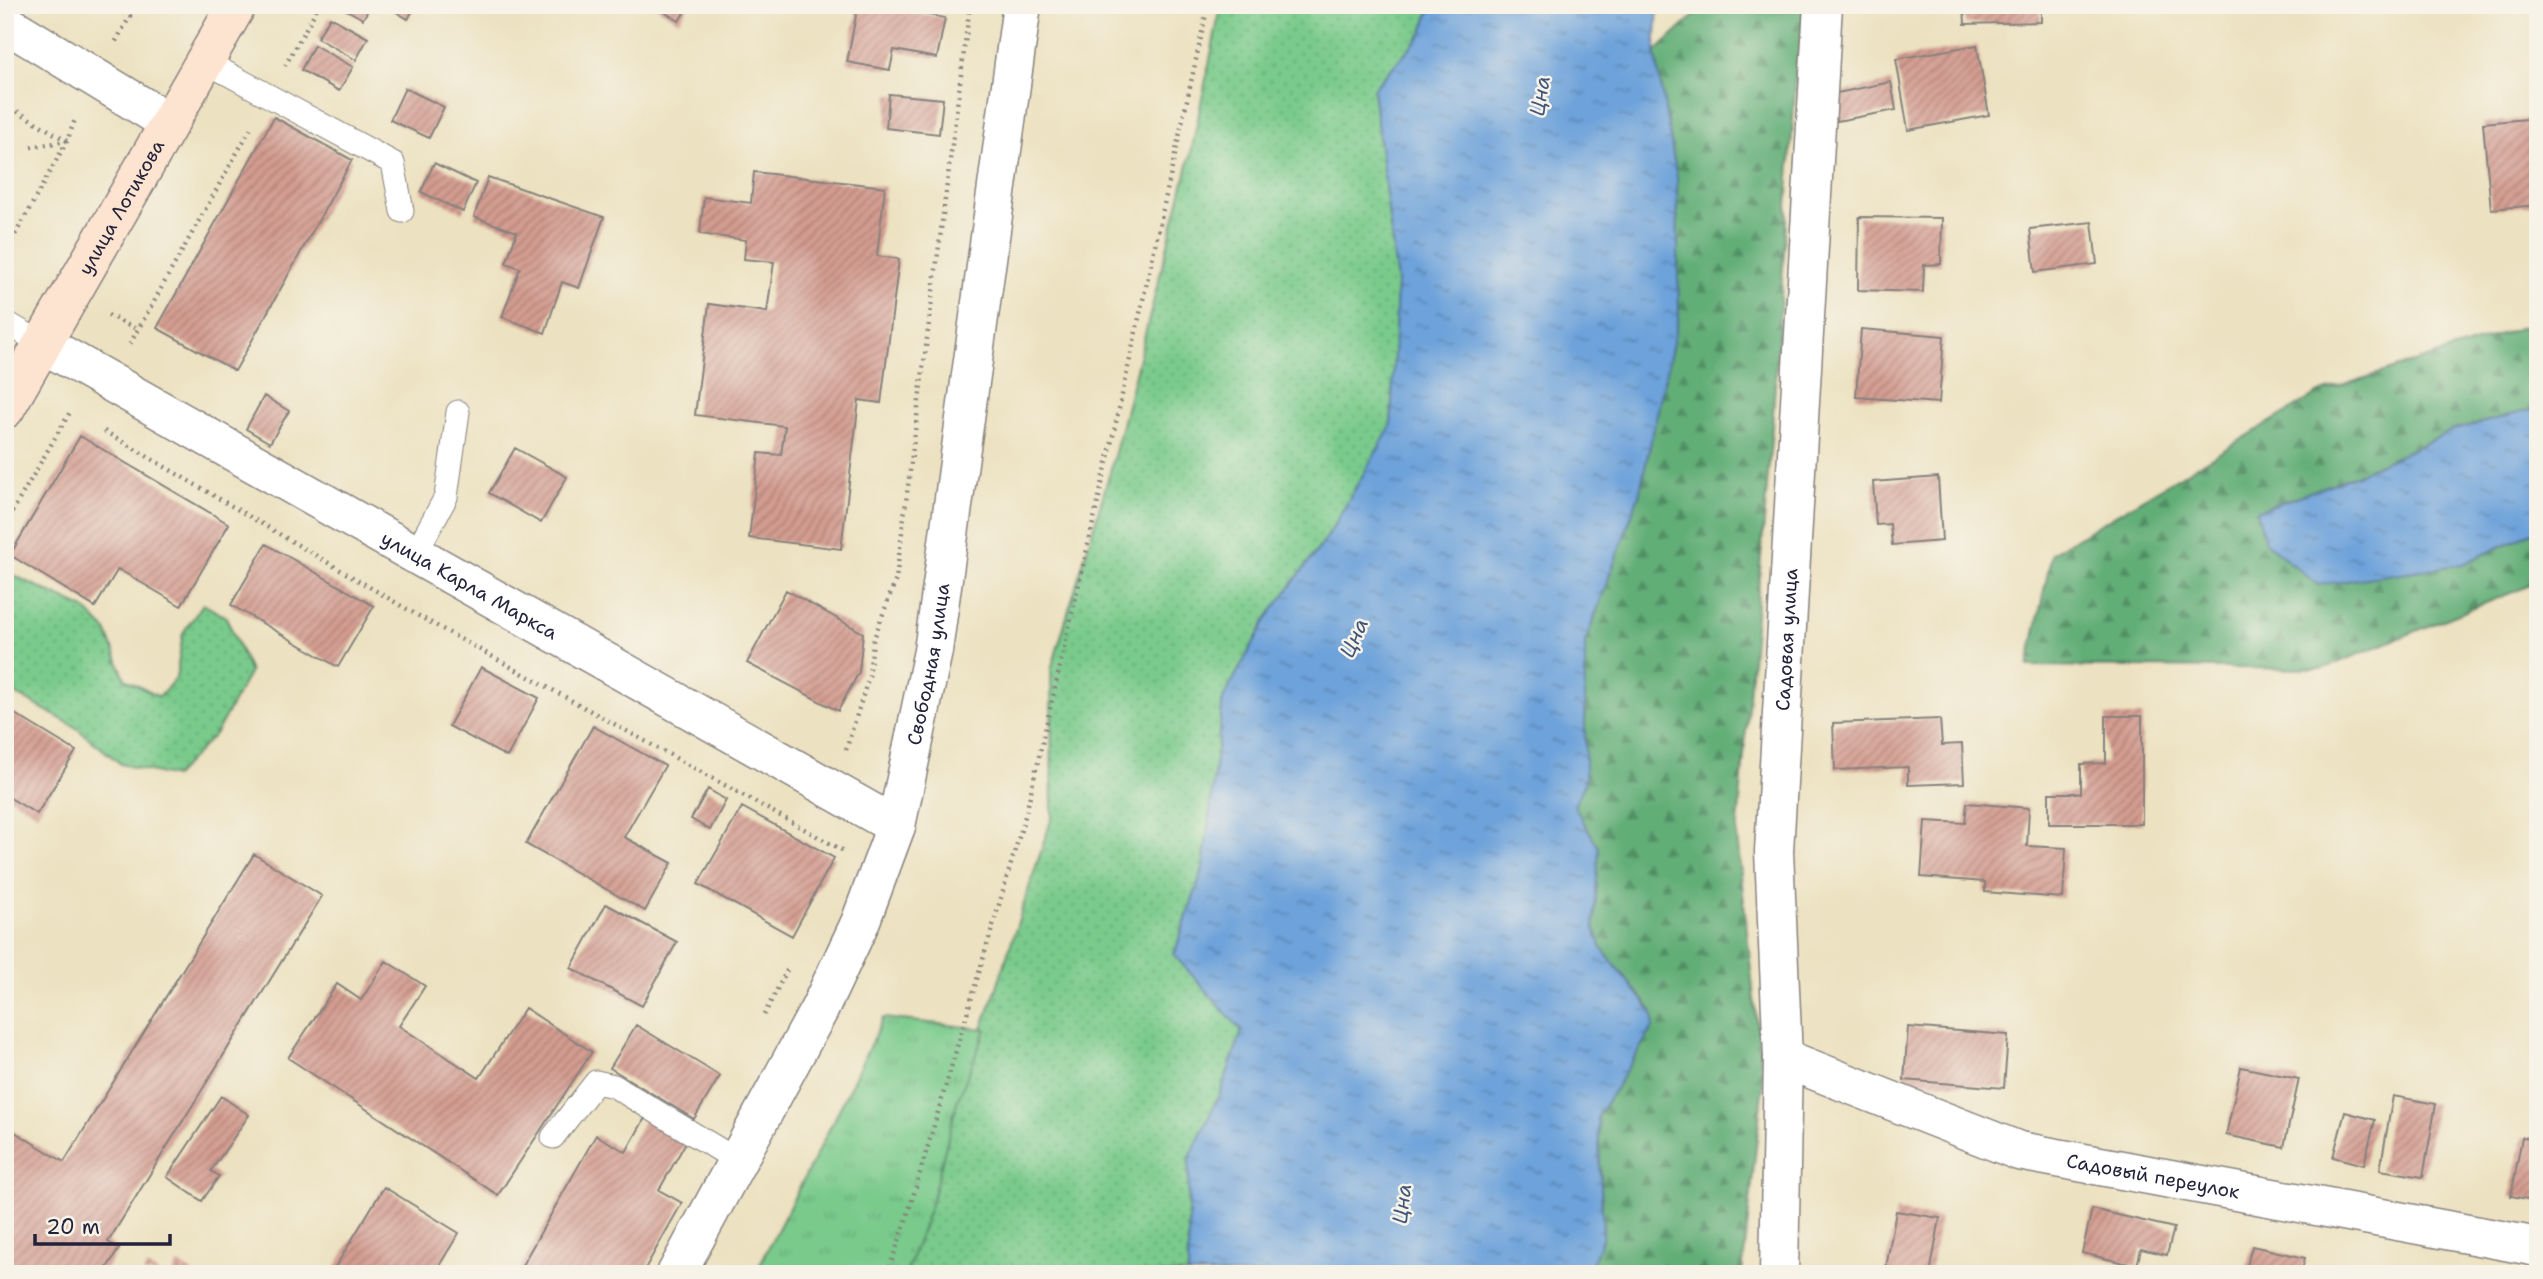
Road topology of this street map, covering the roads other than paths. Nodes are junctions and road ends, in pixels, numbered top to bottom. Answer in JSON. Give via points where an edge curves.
{"nodes":[{"id":1,"x":237,"y":5,"type":"edge"},
{"id":2,"x":1022,"y":5,"type":"edge"},
{"id":3,"x":1823,"y":5,"type":"edge"},
{"id":4,"x":5,"y":23,"type":"edge"},
{"id":5,"x":204,"y":61,"type":"junction"},
{"id":6,"x":168,"y":122,"type":"junction"},
{"id":7,"x":402,"y":211,"type":"dead end"},
{"id":8,"x":5,"y":322,"type":"edge"},
{"id":9,"x":43,"y":344,"type":"junction"},
{"id":10,"x":5,"y":409,"type":"edge"},
{"id":11,"x":458,"y":412,"type":"dead end"},
{"id":12,"x":415,"y":554,"type":"junction"},
{"id":13,"x":896,"y":826,"type":"junction"},
{"id":14,"x":1783,"y":1058,"type":"junction"},
{"id":15,"x":553,"y":1137,"type":"dead end"},
{"id":16,"x":738,"y":1161,"type":"junction"},
{"id":17,"x":2538,"y":1247,"type":"edge"},
{"id":18,"x":676,"y":1274,"type":"edge"},
{"id":19,"x":1779,"y":1274,"type":"edge"}],
"edges":[{"from":1,"to":5,"type":"street","name":"улица Лотикова"},
{"from":2,"to":13,"type":"street","name":"Свободная улица","via":[[933,651]]},
{"from":3,"to":14,"type":"street","name":"Садовая улица","via":[[1774,851]]},
{"from":4,"to":6,"type":"street"},
{"from":5,"to":6,"type":"street","name":"улица Лотикова"},
{"from":5,"to":7,"type":"lane","via":[[393,163]]},
{"from":6,"to":9,"type":"street","name":"улица Лотикова"},
{"from":8,"to":9,"type":"lane"},
{"from":9,"to":10,"type":"street","name":"улица Лотикова"},
{"from":9,"to":12,"type":"street","name":"улица Карла Маркса"},
{"from":11,"to":12,"type":"lane","via":[[446,497]]},
{"from":12,"to":13,"type":"street","name":"улица Карла Маркса"},
{"from":13,"to":16,"type":"street","name":"Свободная улица","via":[[860,923],[819,1010]]},
{"from":14,"to":17,"type":"street","name":"Садовый переулок","via":[[2019,1151]]},
{"from":14,"to":19,"type":"street","name":"Садовая улица"},
{"from":15,"to":16,"type":"lane","via":[[596,1082],[614,1086]]},
{"from":16,"to":18,"type":"street","name":"Свободная улица"}]}
